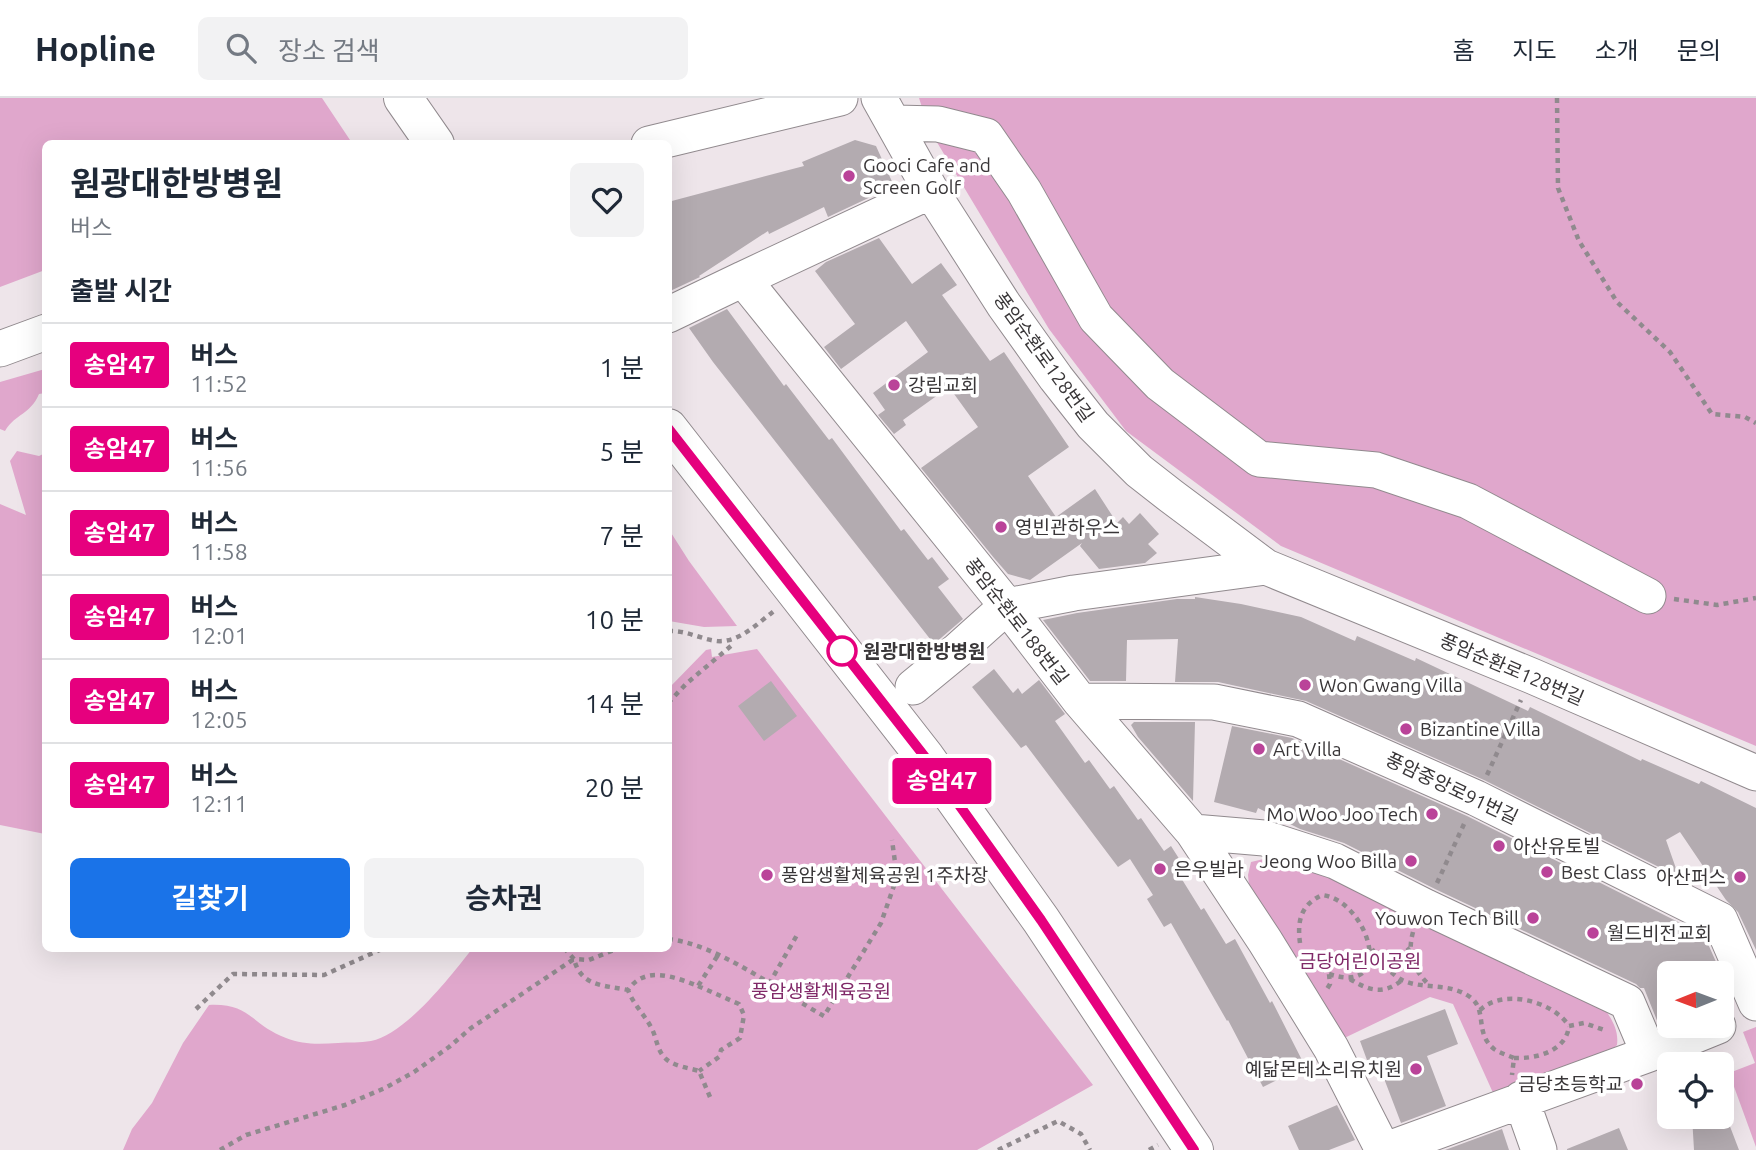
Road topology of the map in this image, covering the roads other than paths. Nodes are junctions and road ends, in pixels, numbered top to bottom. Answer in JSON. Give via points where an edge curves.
{"nodes":[{"id":1,"x":403,"y":98,"type":"edge"},
{"id":2,"x":840,"y":98,"type":"edge"},
{"id":3,"x":887,"y":110,"type":"edge"},
{"id":4,"x":432,"y":140,"type":"edge"},
{"id":5,"x":666,"y":140,"type":"edge"},
{"id":6,"x":931,"y":191,"type":"junction"},
{"id":7,"x":743,"y":279,"type":"junction"},
{"id":8,"x":672,"y":313,"type":"edge"},
{"id":9,"x":42,"y":333,"type":"edge"},
{"id":10,"x":0,"y":349,"type":"edge"},
{"id":11,"x":672,"y":433,"type":"edge"},
{"id":12,"x":1266,"y":567,"type":"junction"},
{"id":13,"x":1648,"y":596,"type":"road end"},
{"id":14,"x":1007,"y":606,"type":"junction"},
{"id":15,"x":913,"y":687,"type":"dead end"},
{"id":16,"x":1080,"y":701,"type":"junction"},
{"id":17,"x":1756,"y":773,"type":"edge"},
{"id":18,"x":1193,"y":832,"type":"junction"},
{"id":19,"x":1756,"y":1003,"type":"edge"},
{"id":20,"x":1756,"y":1012,"type":"edge"},
{"id":21,"x":1734,"y":1020,"type":"edge"},
{"id":22,"x":1658,"y":1038,"type":"edge"},
{"id":23,"x":1644,"y":1041,"type":"junction"},
{"id":24,"x":1519,"y":1093,"type":"junction"},
{"id":25,"x":1194,"y":1150,"type":"edge"},
{"id":26,"x":1385,"y":1150,"type":"edge"},
{"id":27,"x":1539,"y":1150,"type":"edge"}],
"edges":[{"from":1,"to":4,"type":"main road"},
{"from":2,"to":5,"type":"street"},
{"from":3,"to":6,"type":"street","name":"풍암순환로128번길"},
{"from":3,"to":13,"type":"street","via":[[986,136],[1024,191],[1096,318],[1160,384],[1259,459],[1376,470],[1468,501]]},
{"from":6,"to":7,"type":"street"},
{"from":6,"to":12,"type":"street","name":"풍암순환로128번길","via":[[1004,305],[1093,425],[1139,471]]},
{"from":7,"to":8,"type":"street"},
{"from":7,"to":14,"type":"street","name":"풍암순환로188번길"},
{"from":9,"to":10,"type":"street"},
{"from":11,"to":25,"type":"main road","via":[[925,757],[1026,898]]},
{"from":12,"to":14,"type":"street","name":"풍암순환로128번길"},
{"from":12,"to":17,"type":"street","name":"풍암순환로128번길"},
{"from":14,"to":15,"type":"street"},
{"from":14,"to":16,"type":"street","name":"풍암순환로188번길"},
{"from":16,"to":18,"type":"street","name":"풍암순환로188번길"},
{"from":16,"to":19,"type":"street","name":"풍암중앙로91번길","via":[[1214,702],[1298,719],[1476,798],[1720,920]]},
{"from":18,"to":23,"type":"street","via":[[1264,838],[1335,861],[1627,1002]]},
{"from":18,"to":26,"type":"street","name":"풍암순환로188번길","via":[[1331,1048]]},
{"from":20,"to":21,"type":"street"},
{"from":22,"to":23,"type":"street"},
{"from":23,"to":24,"type":"street"},
{"from":24,"to":26,"type":"street"},
{"from":24,"to":27,"type":"street"}]}
